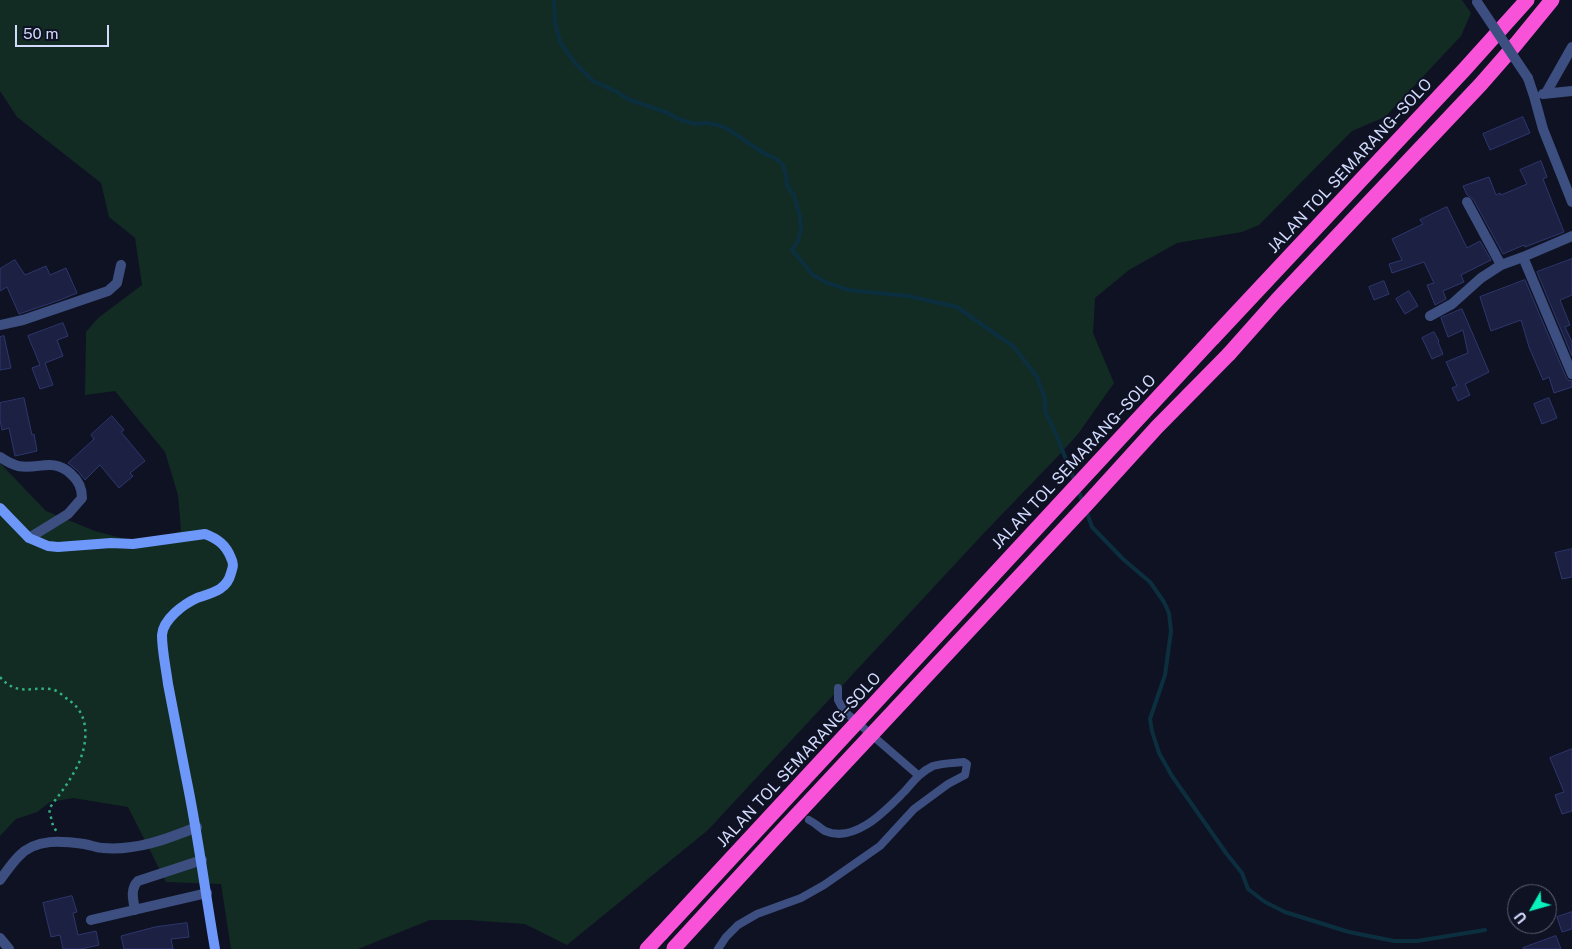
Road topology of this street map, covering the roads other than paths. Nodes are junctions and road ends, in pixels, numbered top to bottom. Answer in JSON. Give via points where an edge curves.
{"nodes":[{"id":1,"x":1527,"y":0,"type":"edge"},
{"id":2,"x":1552,"y":0,"type":"edge"},
{"id":3,"x":1477,"y":1,"type":"edge"},
{"id":4,"x":1572,"y":47,"type":"edge"},
{"id":5,"x":1572,"y":90,"type":"edge"},
{"id":6,"x":1546,"y":93,"type":"junction"},
{"id":7,"x":1534,"y":96,"type":"junction"},
{"id":8,"x":1467,"y":202,"type":"dead end"},
{"id":9,"x":1572,"y":202,"type":"edge"},
{"id":10,"x":1572,"y":236,"type":"edge"},
{"id":11,"x":1523,"y":257,"type":"junction"},
{"id":12,"x":121,"y":265,"type":"dead end"},
{"id":13,"x":1501,"y":265,"type":"junction"},
{"id":14,"x":1430,"y":316,"type":"dead end"},
{"id":15,"x":0,"y":326,"type":"edge"},
{"id":16,"x":1572,"y":374,"type":"edge"},
{"id":17,"x":0,"y":457,"type":"edge"},
{"id":18,"x":0,"y":508,"type":"edge"},
{"id":19,"x":29,"y":538,"type":"junction"},
{"id":20,"x":838,"y":688,"type":"dead end"},
{"id":21,"x":918,"y":775,"type":"junction"},
{"id":22,"x":810,"y":820,"type":"dead end"},
{"id":23,"x":196,"y":827,"type":"junction"},
{"id":24,"x":202,"y":860,"type":"junction"},
{"id":25,"x":0,"y":880,"type":"edge"},
{"id":26,"x":207,"y":893,"type":"junction"},
{"id":27,"x":135,"y":910,"type":"junction"},
{"id":28,"x":91,"y":920,"type":"dead end"},
{"id":29,"x":0,"y":938,"type":"edge"},
{"id":30,"x":674,"y":948,"type":"edge"},
{"id":31,"x":9,"y":949,"type":"edge"},
{"id":32,"x":215,"y":949,"type":"edge"},
{"id":33,"x":647,"y":949,"type":"edge"},
{"id":34,"x":718,"y":949,"type":"edge"}],
"edges":[{"from":1,"to":33,"type":"highway","name":"JALAN TOL SEMARANG–SOLO","bridge":true},
{"from":2,"to":30,"type":"highway","bridge":true,"via":[[1480,84]]},
{"from":3,"to":7,"type":"street","bridge":true,"via":[[1528,78]]},
{"from":4,"to":6,"type":"street"},
{"from":5,"to":6,"type":"street"},
{"from":6,"to":7,"type":"street"},
{"from":7,"to":9,"type":"street","via":[[1543,129]]},
{"from":8,"to":13,"type":"street"},
{"from":10,"to":11,"type":"street"},
{"from":11,"to":13,"type":"street"},
{"from":11,"to":16,"type":"street"},
{"from":12,"to":15,"type":"street","via":[[117,283],[108,292]]},
{"from":13,"to":14,"type":"street","via":[[1452,304]]},
{"from":17,"to":19,"type":"street","via":[[19,466],[63,467],[82,489],[82,498],[68,514]]},
{"from":18,"to":19,"type":"street"},
{"from":19,"to":23,"type":"street","via":[[48,546],[64,546],[133,544],[205,534],[226,546],[234,564],[227,584],[175,614],[164,625],[162,635],[173,712]]},
{"from":20,"to":21,"type":"lane","via":[[838,700],[844,711]]},
{"from":21,"to":22,"type":"lane","via":[[863,828],[839,834],[826,831]]},
{"from":21,"to":34,"type":"lane","via":[[933,766],[967,764],[965,775],[914,808],[880,846],[801,898],[757,914],[738,925]]},
{"from":23,"to":24,"type":"street"},
{"from":23,"to":25,"type":"street","via":[[146,845],[124,848],[39,843],[18,856]]},
{"from":24,"to":26,"type":"street"},
{"from":24,"to":27,"type":"street","via":[[138,880],[132,894]]},
{"from":26,"to":27,"type":"street"},
{"from":26,"to":32,"type":"street"},
{"from":27,"to":28,"type":"street"},
{"from":29,"to":31,"type":"street"}]}
